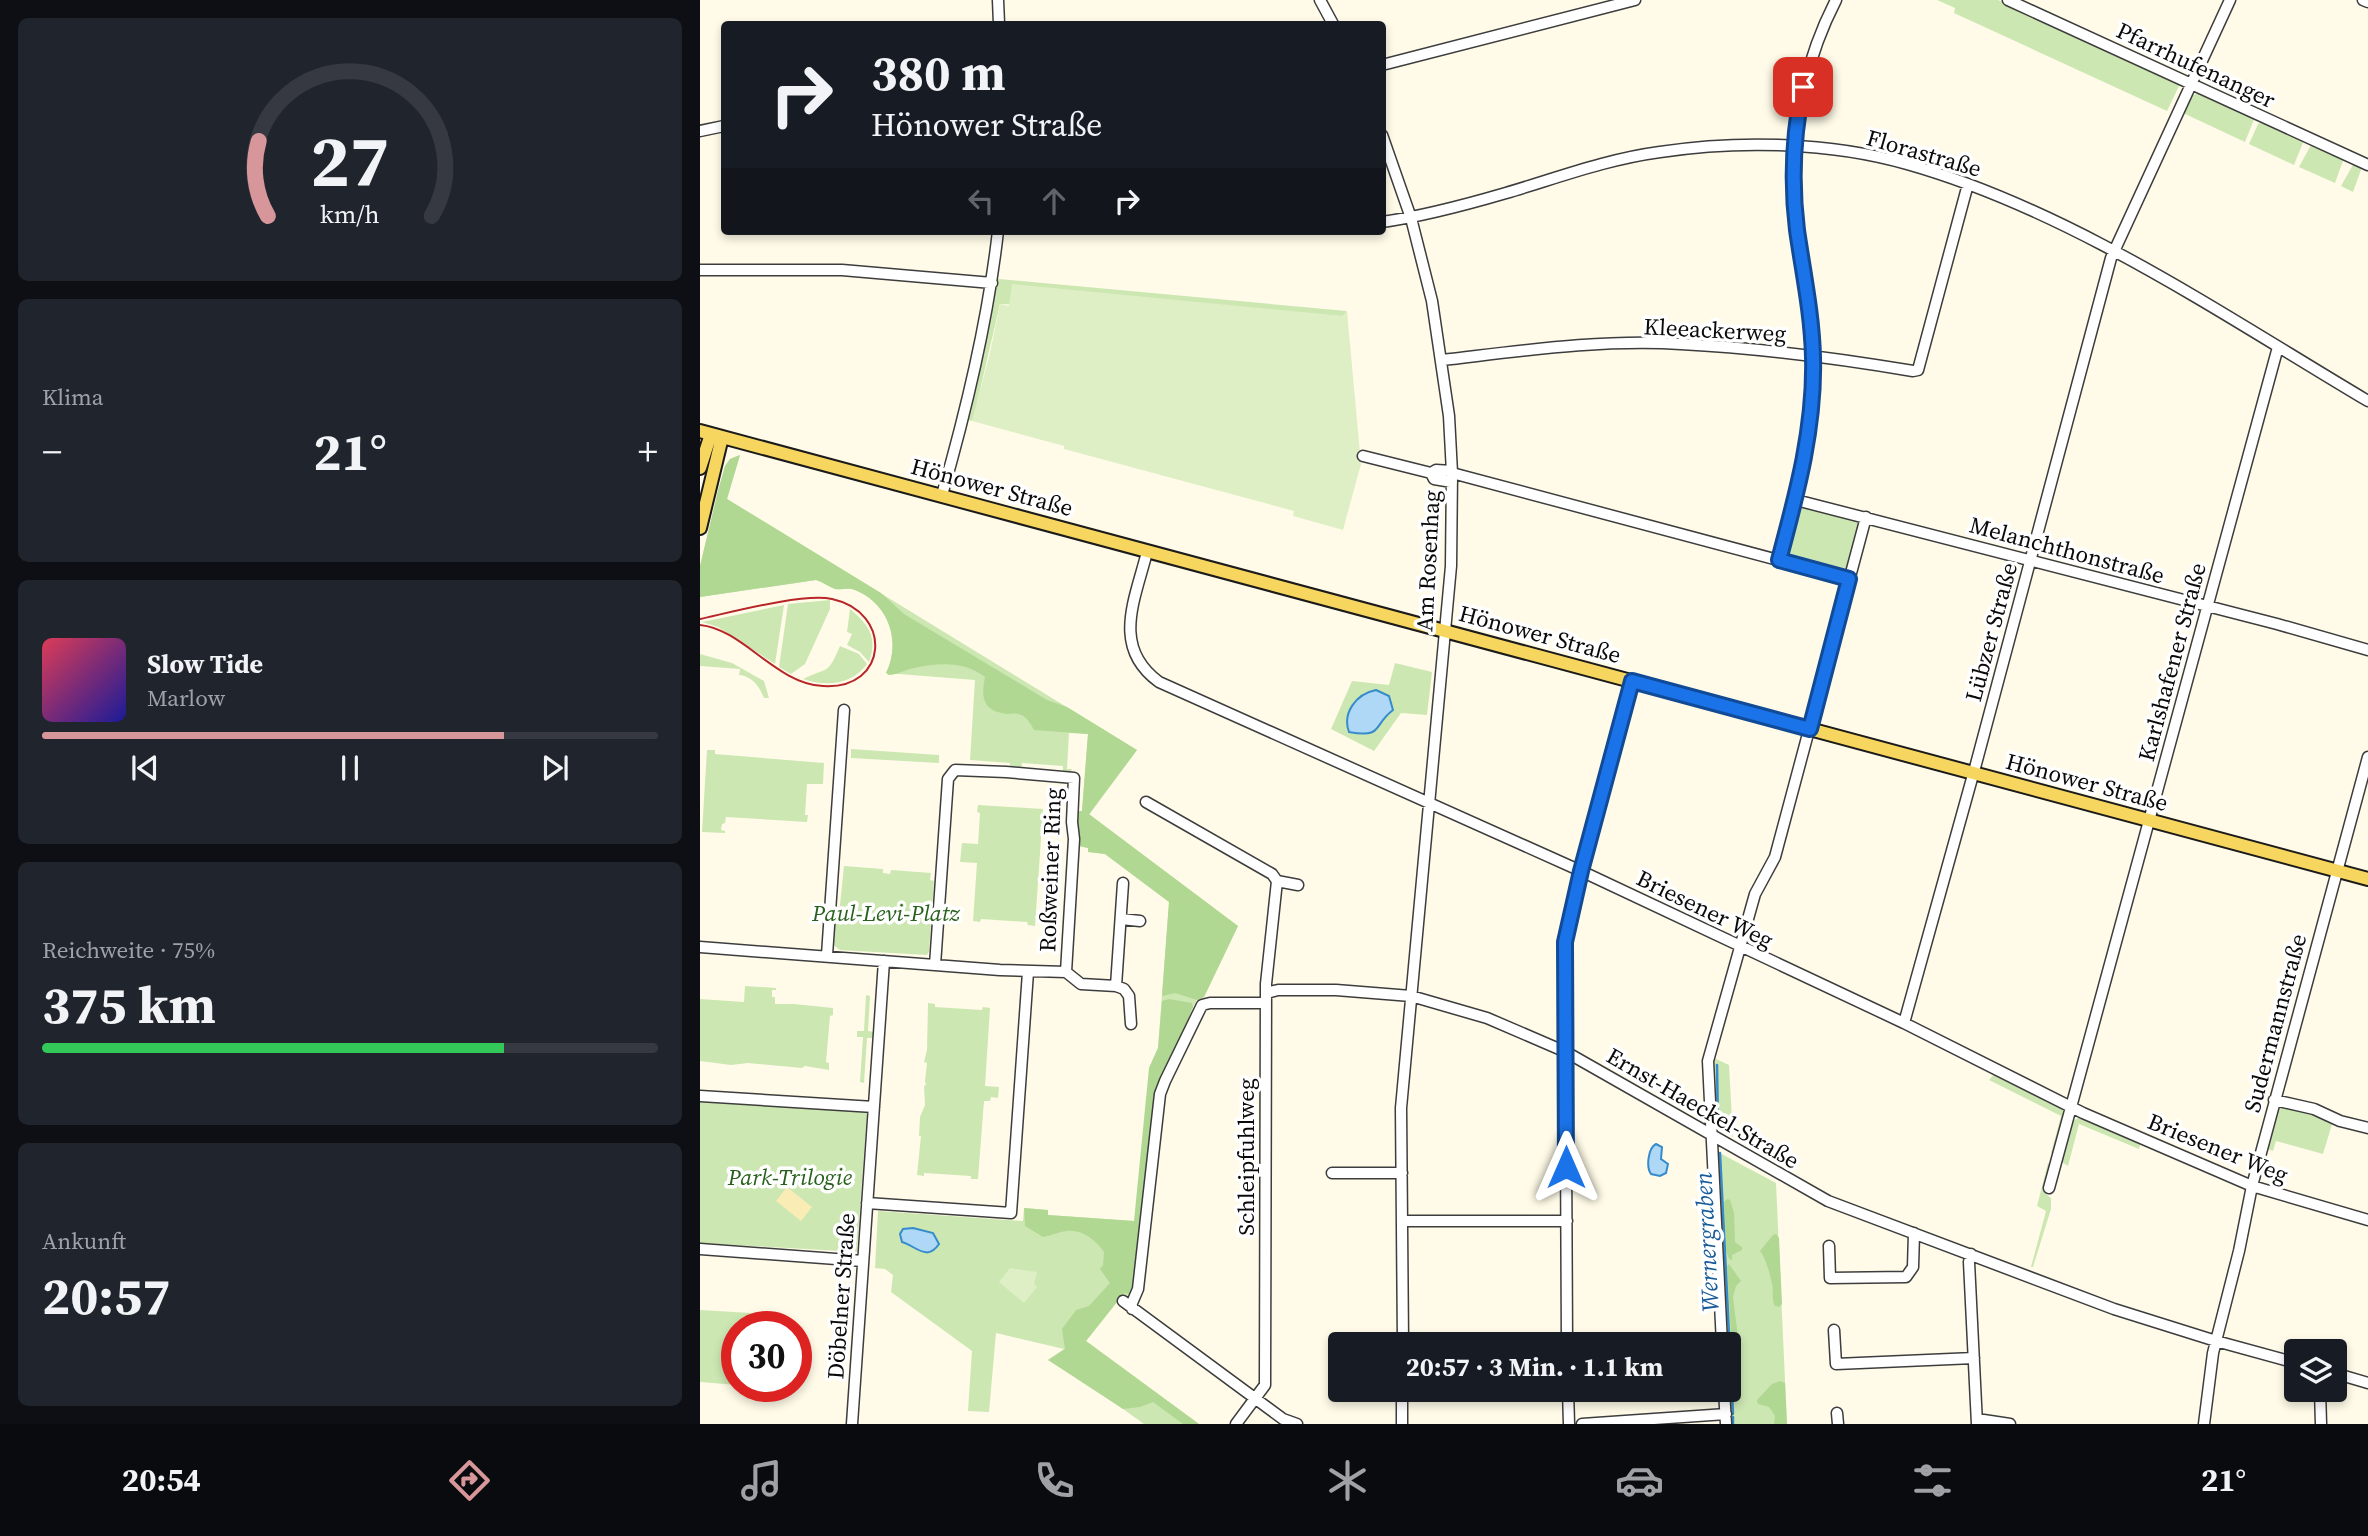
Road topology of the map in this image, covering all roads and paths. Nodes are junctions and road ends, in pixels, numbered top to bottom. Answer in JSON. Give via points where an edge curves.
{"nodes":[{"id":1,"x":998,"y":0,"type":"edge"},
{"id":2,"x":1320,"y":0,"type":"edge"},
{"id":3,"x":1635,"y":0,"type":"edge"},
{"id":4,"x":1836,"y":0,"type":"edge"},
{"id":5,"x":2008,"y":0,"type":"edge"},
{"id":6,"x":2230,"y":0,"type":"edge"},
{"id":7,"x":999,"y":21,"type":"edge"},
{"id":8,"x":1331,"y":21,"type":"edge"},
{"id":9,"x":1386,"y":64,"type":"edge"},
{"id":10,"x":2192,"y":84,"type":"junction"},
{"id":11,"x":721,"y":127,"type":"edge"},
{"id":12,"x":700,"y":131,"type":"edge"},
{"id":13,"x":1386,"y":146,"type":"edge"},
{"id":14,"x":1794,"y":146,"type":"junction"},
{"id":15,"x":2368,"y":165,"type":"edge"},
{"id":16,"x":1969,"y":184,"type":"junction"},
{"id":17,"x":1411,"y":218,"type":"junction"},
{"id":18,"x":1386,"y":221,"type":"edge"},
{"id":19,"x":998,"y":235,"type":"edge"},
{"id":20,"x":2114,"y":251,"type":"junction"},
{"id":21,"x":700,"y":270,"type":"edge"},
{"id":22,"x":992,"y":284,"type":"junction"},
{"id":23,"x":2278,"y":347,"type":"junction"},
{"id":24,"x":1813,"y":355,"type":"junction"},
{"id":25,"x":1442,"y":360,"type":"junction"},
{"id":26,"x":2368,"y":401,"type":"edge"},
{"id":27,"x":711,"y":434,"type":"edge"},
{"id":28,"x":1363,"y":456,"type":"dead end"},
{"id":29,"x":700,"y":468,"type":"edge"},
{"id":30,"x":1452,"y":475,"type":"junction"},
{"id":31,"x":942,"y":495,"type":"junction"},
{"id":32,"x":1796,"y":500,"type":"junction"},
{"id":33,"x":1866,"y":517,"type":"junction"},
{"id":34,"x":700,"y":525,"type":"edge"},
{"id":35,"x":1147,"y":552,"type":"junction"},
{"id":36,"x":1779,"y":560,"type":"junction"},
{"id":37,"x":2030,"y":560,"type":"junction"},
{"id":38,"x":1849,"y":579,"type":"junction"},
{"id":39,"x":2206,"y":606,"type":"junction"},
{"id":40,"x":1445,"y":631,"type":"junction"},
{"id":41,"x":2368,"y":650,"type":"edge"},
{"id":42,"x":1632,"y":681,"type":"junction"},
{"id":43,"x":844,"y":710,"type":"dead end"},
{"id":44,"x":1810,"y":729,"type":"junction"},
{"id":45,"x":2368,"y":757,"type":"edge"},
{"id":46,"x":1974,"y":774,"type":"junction"},
{"id":47,"x":1429,"y":801,"type":"junction"},
{"id":48,"x":1146,"y":802,"type":"dead end"},
{"id":49,"x":2150,"y":821,"type":"junction"},
{"id":50,"x":1581,"y":871,"type":"junction"},
{"id":51,"x":2337,"y":871,"type":"junction"},
{"id":52,"x":2368,"y":879,"type":"edge"},
{"id":53,"x":1277,"y":881,"type":"junction"},
{"id":54,"x":1123,"y":883,"type":"dead end"},
{"id":55,"x":1298,"y":885,"type":"dead end"},
{"id":56,"x":1121,"y":919,"type":"junction"},
{"id":57,"x":1140,"y":920,"type":"dead end"},
{"id":58,"x":700,"y":947,"type":"edge"},
{"id":59,"x":1740,"y":947,"type":"junction"},
{"id":60,"x":827,"y":955,"type":"junction"},
{"id":61,"x":884,"y":961,"type":"junction"},
{"id":62,"x":935,"y":965,"type":"junction"},
{"id":63,"x":1028,"y":972,"type":"junction"},
{"id":64,"x":1066,"y":972,"type":"junction"},
{"id":65,"x":1116,"y":986,"type":"junction"},
{"id":66,"x":1411,"y":996,"type":"junction"},
{"id":67,"x":1266,"y":998,"type":"junction"},
{"id":68,"x":1904,"y":1023,"type":"junction"},
{"id":69,"x":1131,"y":1024,"type":"dead end"},
{"id":70,"x":1566,"y":1052,"type":"junction"},
{"id":71,"x":700,"y":1096,"type":"edge"},
{"id":72,"x":2274,"y":1100,"type":"junction"},
{"id":73,"x":874,"y":1107,"type":"junction"},
{"id":74,"x":2073,"y":1107,"type":"junction"},
{"id":75,"x":2368,"y":1128,"type":"edge"},
{"id":76,"x":1712,"y":1135,"type":"junction"},
{"id":77,"x":1332,"y":1173,"type":"dead end"},
{"id":78,"x":1402,"y":1173,"type":"junction"},
{"id":79,"x":2252,"y":1186,"type":"junction"},
{"id":80,"x":2049,"y":1188,"type":"dead end"},
{"id":81,"x":867,"y":1203,"type":"junction"},
{"id":82,"x":2368,"y":1220,"type":"edge"},
{"id":83,"x":1567,"y":1221,"type":"junction"},
{"id":84,"x":1402,"y":1222,"type":"junction"},
{"id":85,"x":1914,"y":1233,"type":"junction"},
{"id":86,"x":1829,"y":1246,"type":"dead end"},
{"id":87,"x":700,"y":1249,"type":"edge"},
{"id":88,"x":1971,"y":1254,"type":"junction"},
{"id":89,"x":863,"y":1261,"type":"junction"},
{"id":90,"x":1123,"y":1301,"type":"dead end"},
{"id":91,"x":1132,"y":1309,"type":"junction"},
{"id":92,"x":1834,"y":1329,"type":"dead end"},
{"id":93,"x":1403,"y":1332,"type":"edge"},
{"id":94,"x":1567,"y":1332,"type":"edge"},
{"id":95,"x":1721,"y":1332,"type":"edge"},
{"id":96,"x":2216,"y":1341,"type":"junction"},
{"id":97,"x":1973,"y":1358,"type":"junction"},
{"id":98,"x":2284,"y":1360,"type":"edge"},
{"id":99,"x":2347,"y":1377,"type":"edge"},
{"id":100,"x":2368,"y":1383,"type":"edge"},
{"id":101,"x":1255,"y":1398,"type":"junction"},
{"id":102,"x":1402,"y":1402,"type":"edge"},
{"id":103,"x":1568,"y":1402,"type":"edge"},
{"id":104,"x":2320,"y":1402,"type":"edge"},
{"id":105,"x":1726,"y":1419,"type":"edge"},
{"id":106,"x":1977,"y":1422,"type":"edge"},
{"id":107,"x":852,"y":1424,"type":"edge"},
{"id":108,"x":1236,"y":1424,"type":"edge"},
{"id":109,"x":1297,"y":1424,"type":"edge"},
{"id":110,"x":1402,"y":1424,"type":"edge"},
{"id":111,"x":1569,"y":1424,"type":"edge"},
{"id":112,"x":1582,"y":1424,"type":"edge"},
{"id":113,"x":2010,"y":1424,"type":"edge"},
{"id":114,"x":2204,"y":1424,"type":"edge"},
{"id":115,"x":2321,"y":1424,"type":"edge"}],
"edges":[{"from":1,"to":7,"type":"street"},
{"from":2,"to":8,"type":"street"},
{"from":3,"to":9,"type":"street"},
{"from":4,"to":14,"type":"street","via":[[1807,72]]},
{"from":5,"to":10,"type":"street","name":"Pfarrhufenanger"},
{"from":6,"to":10,"type":"street","name":"Lübzer Straße"},
{"from":10,"to":15,"type":"street","name":"Pfarrhufenanger"},
{"from":10,"to":20,"type":"street","name":"Lübzer Straße"},
{"from":11,"to":12,"type":"street"},
{"from":13,"to":17,"type":"street","name":"Am Rosenhag"},
{"from":14,"to":16,"type":"street","name":"Florastraße","via":[[1905,163]]},
{"from":14,"to":17,"type":"street","name":"Florastraße","via":[[1728,144],[1632,156]]},
{"from":14,"to":24,"type":"street","via":[[1797,227]]},
{"from":16,"to":20,"type":"street","name":"Florastraße"},
{"from":16,"to":24,"type":"street","name":"Kleeackerweg","via":[[1918,369]]},
{"from":17,"to":18,"type":"street","name":"Florastraße"},
{"from":17,"to":25,"type":"street","name":"Am Rosenhag"},
{"from":19,"to":22,"type":"street"},
{"from":20,"to":23,"type":"street","name":"Florastraße"},
{"from":20,"to":37,"type":"street","name":"Lübzer Straße"},
{"from":21,"to":22,"type":"street","via":[[842,270]]},
{"from":22,"to":31,"type":"street","via":[[978,359]]},
{"from":23,"to":26,"type":"street","name":"Florastraße"},
{"from":23,"to":39,"type":"street","name":"Karlshafener Straße"},
{"from":24,"to":25,"type":"street","name":"Kleeackerweg","via":[[1665,344],[1532,349]]},
{"from":24,"to":32,"type":"street","via":[[1811,416]]},
{"from":25,"to":30,"type":"street","name":"Am Rosenhag"},
{"from":27,"to":29,"type":"main road"},
{"from":27,"to":31,"type":"main road","name":"Hönower Straße"},
{"from":27,"to":34,"type":"main road"},
{"from":28,"to":30,"type":"street","via":[[1431,473],[1434,479]]},
{"from":30,"to":36,"type":"street"},
{"from":30,"to":40,"type":"street","name":"Am Rosenhag"},
{"from":31,"to":35,"type":"main road","name":"Hönower Straße"},
{"from":32,"to":33,"type":"street","name":"Melanchthonstraße"},
{"from":32,"to":36,"type":"street"},
{"from":33,"to":37,"type":"street","name":"Melanchthonstraße"},
{"from":33,"to":38,"type":"street"},
{"from":35,"to":40,"type":"main road","name":"Hönower Straße"},
{"from":35,"to":47,"type":"street","name":"Briesener Weg","via":[[1129,632],[1144,670],[1159,682]]},
{"from":36,"to":38,"type":"street"},
{"from":37,"to":39,"type":"street","name":"Melanchthonstraße"},
{"from":37,"to":46,"type":"street","name":"Lübzer Straße"},
{"from":38,"to":44,"type":"street"},
{"from":39,"to":41,"type":"street","name":"Melanchthonstraße"},
{"from":39,"to":49,"type":"street","name":"Karlshafener Straße"},
{"from":40,"to":42,"type":"main road","name":"Hönower Straße"},
{"from":40,"to":47,"type":"street","name":"Am Rosenhag"},
{"from":42,"to":44,"type":"main road","name":"Hönower Straße"},
{"from":42,"to":50,"type":"street"},
{"from":43,"to":60,"type":"street"},
{"from":44,"to":46,"type":"main road","name":"Hönower Straße"},
{"from":44,"to":59,"type":"street","via":[[1775,858],[1755,894]]},
{"from":45,"to":51,"type":"street","name":"Sudermannstraße"},
{"from":46,"to":49,"type":"main road","name":"Hönower Straße"},
{"from":46,"to":68,"type":"street","name":"Lübzer Straße"},
{"from":47,"to":50,"type":"street","name":"Briesener Weg"},
{"from":47,"to":66,"type":"street","name":"Am Rosenhag"},
{"from":48,"to":53,"type":"street"},
{"from":49,"to":51,"type":"main road","name":"Hönower Straße"},
{"from":49,"to":74,"type":"street","name":"Karlshafener Straße"},
{"from":50,"to":59,"type":"street","name":"Briesener Weg"},
{"from":50,"to":70,"type":"street","via":[[1565,942]]},
{"from":51,"to":52,"type":"main road","name":"Hönower Straße"},
{"from":51,"to":72,"type":"street","name":"Sudermannstraße"},
{"from":53,"to":55,"type":"street"},
{"from":53,"to":67,"type":"street","name":"Schleipfuhlweg"},
{"from":54,"to":56,"type":"street"},
{"from":56,"to":57,"type":"street"},
{"from":56,"to":65,"type":"street"},
{"from":58,"to":60,"type":"street"},
{"from":59,"to":68,"type":"street","name":"Briesener Weg"},
{"from":59,"to":76,"type":"street","via":[[1708,1061]]},
{"from":60,"to":61,"type":"street"},
{"from":61,"to":62,"type":"street"},
{"from":61,"to":73,"type":"street","name":"Döbelner Straße"},
{"from":62,"to":63,"type":"street"},
{"from":62,"to":64,"type":"street","name":"Roßweiner Ring","via":[[948,779],[954,770],[1006,772],[1074,778]]},
{"from":63,"to":64,"type":"street"},
{"from":63,"to":81,"type":"street","via":[[1011,1213]]},
{"from":64,"to":65,"type":"street","name":"Roßweiner Ring","via":[[1081,984]]},
{"from":65,"to":69,"type":"street","via":[[1129,996]]},
{"from":66,"to":67,"type":"street","name":"Ernst-Haeckel-Straße","via":[[1278,990]]},
{"from":66,"to":70,"type":"street","name":"Ernst-Haeckel-Straße","via":[[1487,1018]]},
{"from":66,"to":78,"type":"street","name":"Am Rosenhag","via":[[1401,1108]]},
{"from":67,"to":91,"type":"street","name":"Ernst-Haeckel-Straße","via":[[1202,1005],[1165,1081]]},
{"from":67,"to":101,"type":"street","name":"Schleipfuhlweg","via":[[1265,1385]]},
{"from":68,"to":74,"type":"street","name":"Briesener Weg"},
{"from":70,"to":76,"type":"street","name":"Ernst-Haeckel-Straße"},
{"from":70,"to":83,"type":"street"},
{"from":71,"to":73,"type":"street"},
{"from":72,"to":75,"type":"street"},
{"from":72,"to":79,"type":"street","name":"Sudermannstraße"},
{"from":73,"to":81,"type":"street","name":"Döbelner Straße"},
{"from":74,"to":79,"type":"street","name":"Briesener Weg"},
{"from":74,"to":80,"type":"street","name":"Karlshafener Straße"},
{"from":76,"to":85,"type":"street","name":"Ernst-Haeckel-Straße","via":[[1828,1201]]},
{"from":76,"to":95,"type":"street"},
{"from":77,"to":78,"type":"street"},
{"from":78,"to":84,"type":"street","name":"Am Rosenhag"},
{"from":79,"to":82,"type":"street","name":"Briesener Weg"},
{"from":79,"to":96,"type":"street","name":"Sudermannstraße"},
{"from":81,"to":89,"type":"street","name":"Döbelner Straße"},
{"from":83,"to":84,"type":"street"},
{"from":83,"to":94,"type":"street"},
{"from":84,"to":93,"type":"street","name":"Am Rosenhag"},
{"from":85,"to":86,"type":"street","via":[[1913,1267],[1906,1277],[1830,1278]]},
{"from":85,"to":88,"type":"street","name":"Ernst-Haeckel-Straße"},
{"from":87,"to":89,"type":"street"},
{"from":88,"to":96,"type":"street","name":"Ernst-Haeckel-Straße","via":[[2081,1297]]},
{"from":88,"to":97,"type":"street"},
{"from":89,"to":107,"type":"street","name":"Döbelner Straße"},
{"from":90,"to":91,"type":"street"},
{"from":91,"to":101,"type":"street"},
{"from":92,"to":97,"type":"street","via":[[1836,1364]]},
{"from":96,"to":98,"type":"street","name":"Ernst-Haeckel-Straße"},
{"from":96,"to":114,"type":"street","name":"Sudermannstraße"},
{"from":97,"to":106,"type":"street"},
{"from":99,"to":100,"type":"street"},
{"from":101,"to":108,"type":"street","name":"Schleipfuhlweg"},
{"from":101,"to":109,"type":"street"},
{"from":102,"to":110,"type":"street"},
{"from":103,"to":111,"type":"street"},
{"from":104,"to":115,"type":"street"},
{"from":105,"to":112,"type":"street"},
{"from":106,"to":113,"type":"street"}]}
